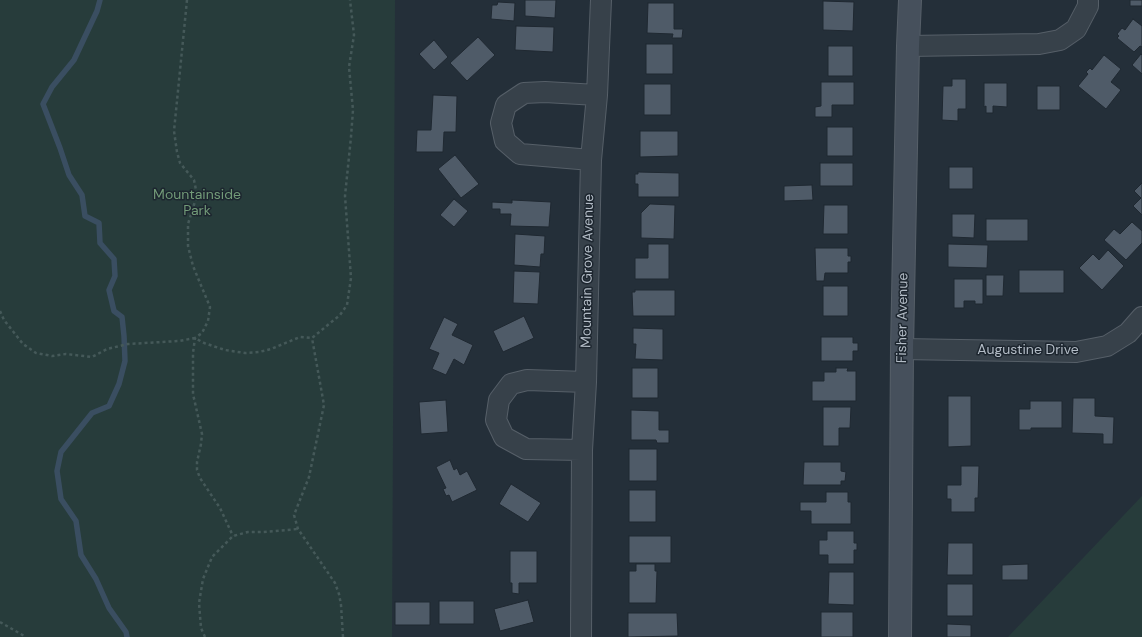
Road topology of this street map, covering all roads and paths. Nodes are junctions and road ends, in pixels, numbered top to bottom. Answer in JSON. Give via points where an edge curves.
{"nodes":[{"id":1,"x":187,"y":0,"type":"edge"},
{"id":2,"x":350,"y":0,"type":"edge"},
{"id":3,"x":601,"y":0,"type":"edge"},
{"id":4,"x":910,"y":0,"type":"edge"},
{"id":5,"x":1088,"y":0,"type":"edge"},
{"id":6,"x":908,"y":46,"type":"junction"},
{"id":7,"x":596,"y":95,"type":"junction"},
{"id":8,"x":591,"y":160,"type":"junction"},
{"id":9,"x":0,"y":311,"type":"edge"},
{"id":10,"x":1142,"y":317,"type":"edge"},
{"id":11,"x":195,"y":338,"type":"junction"},
{"id":12,"x":312,"y":338,"type":"junction"},
{"id":13,"x":902,"y":349,"type":"junction"},
{"id":14,"x":586,"y":382,"type":"junction"},
{"id":15,"x":582,"y":450,"type":"junction"},
{"id":16,"x":298,"y":529,"type":"junction"},
{"id":17,"x":233,"y":536,"type":"junction"},
{"id":18,"x":0,"y":622,"type":"edge"},
{"id":19,"x":26,"y":637,"type":"edge"},
{"id":20,"x":205,"y":637,"type":"edge"},
{"id":21,"x":344,"y":637,"type":"edge"},
{"id":22,"x":581,"y":637,"type":"edge"},
{"id":23,"x":900,"y":637,"type":"edge"}],
"edges":[{"from":1,"to":11,"type":"path","via":[[174,131],[180,163],[194,180],[197,195],[188,224],[188,246],[193,266],[210,307],[208,321],[202,333]]},
{"from":2,"to":12,"type":"path","via":[[354,35],[349,67],[352,110],[345,196],[351,278],[347,305],[340,315]]},
{"from":3,"to":7,"type":"street","name":"Mountain Grove Avenue"},
{"from":4,"to":6,"type":"street","name":"Fisher Avenue"},
{"from":5,"to":6,"type":"street","via":[[1088,6],[1076,29],[1060,40],[1039,44]]},
{"from":6,"to":13,"type":"street","name":"Fisher Avenue"},
{"from":7,"to":8,"type":"street","name":"Mountain Grove Avenue"},
{"from":7,"to":8,"type":"street","via":[[524,93],[506,105],[501,123],[505,141],[520,154]]},
{"from":8,"to":14,"type":"street","name":"Mountain Grove Avenue"},
{"from":9,"to":11,"type":"path","via":[[23,344],[36,353],[52,356],[66,354],[92,357],[107,349],[128,344]]},
{"from":10,"to":13,"type":"street","name":"Augustine Drive","via":[[1128,333],[1107,346],[1076,352]]},
{"from":11,"to":12,"type":"path","via":[[225,350],[245,353],[271,349],[300,337]]},
{"from":11,"to":17,"type":"path","via":[[193,394],[202,434],[197,470]]},
{"from":12,"to":16,"type":"path","via":[[324,405],[309,477],[294,515]]},
{"from":13,"to":23,"type":"street","name":"Fisher Avenue"},
{"from":14,"to":15,"type":"street","name":"Mountain Grove Avenue"},
{"from":14,"to":15,"type":"street","via":[[527,380],[512,384],[499,400],[496,420],[504,437],[526,449]]},
{"from":15,"to":22,"type":"street","name":"Mountain Grove Avenue"},
{"from":16,"to":17,"type":"path","via":[[248,532]]},
{"from":16,"to":21,"type":"path","via":[[335,583],[341,605]]},
{"from":17,"to":20,"type":"path","via":[[212,557],[203,579],[199,603],[201,628]]},
{"from":18,"to":19,"type":"path"}]}
